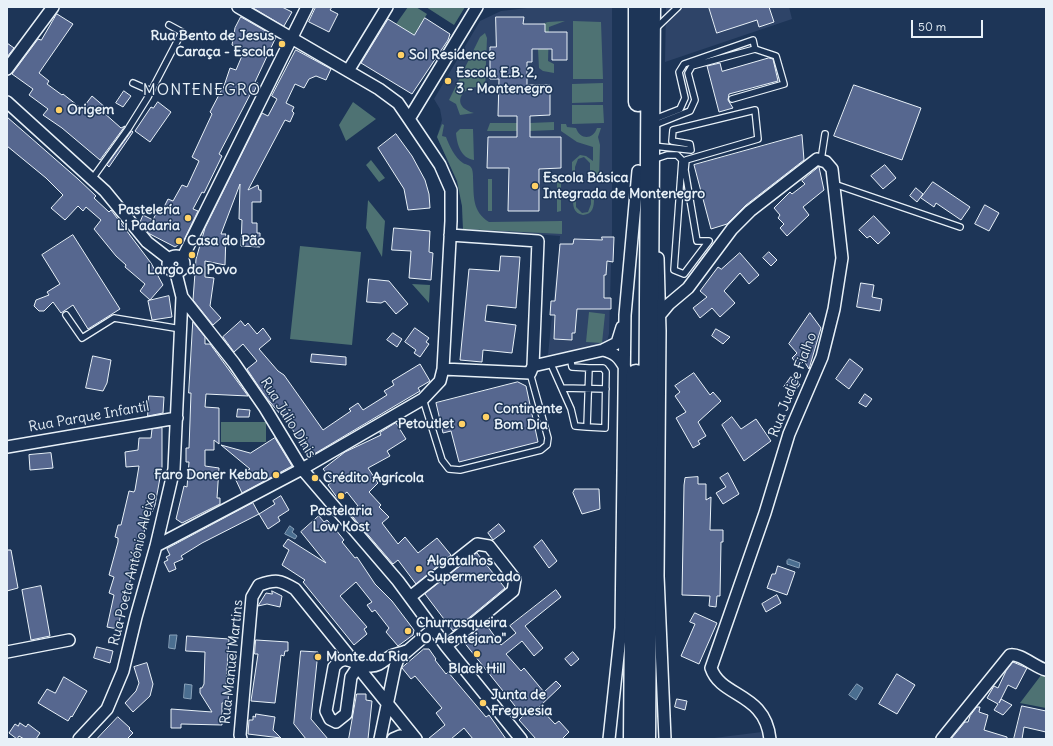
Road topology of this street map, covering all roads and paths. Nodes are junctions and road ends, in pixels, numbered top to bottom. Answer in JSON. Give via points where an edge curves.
{"nodes":[{"id":1,"x":53,"y":7,"type":"edge"},
{"id":2,"x":238,"y":7,"type":"edge"},
{"id":3,"x":307,"y":7,"type":"edge"},
{"id":4,"x":387,"y":7,"type":"edge"},
{"id":5,"x":477,"y":7,"type":"edge"},
{"id":6,"x":638,"y":7,"type":"edge"},
{"id":7,"x":651,"y":7,"type":"edge"},
{"id":8,"x":678,"y":7,"type":"edge"},
{"id":9,"x":169,"y":26,"type":"dead end"},
{"id":10,"x":651,"y":33,"type":"junction"},
{"id":11,"x":292,"y":38,"type":"junction"},
{"id":12,"x":755,"y":49,"type":"junction"},
{"id":13,"x":7,"y":69,"type":"edge"},
{"id":14,"x":348,"y":71,"type":"junction"},
{"id":15,"x":133,"y":83,"type":"dead end"},
{"id":16,"x":151,"y":91,"type":"junction"},
{"id":17,"x":732,"y":99,"type":"dead end"},
{"id":18,"x":7,"y":102,"type":"edge"},
{"id":19,"x":410,"y":118,"type":"junction"},
{"id":20,"x":650,"y":124,"type":"junction"},
{"id":21,"x":825,"y":134,"type":"dead end"},
{"id":22,"x":821,"y":160,"type":"junction"},
{"id":23,"x":647,"y":161,"type":"junction"},
{"id":24,"x":92,"y":179,"type":"junction"},
{"id":25,"x":834,"y":184,"type":"junction"},
{"id":26,"x":960,"y":227,"type":"dead end"},
{"id":27,"x":450,"y":235,"type":"junction"},
{"id":28,"x":182,"y":259,"type":"junction"},
{"id":29,"x":169,"y":260,"type":"junction"},
{"id":30,"x":176,"y":273,"type":"junction"},
{"id":31,"x":658,"y":285,"type":"junction"},
{"id":32,"x":680,"y":294,"type":"junction"},
{"id":33,"x":182,"y":297,"type":"junction"},
{"id":34,"x":66,"y":315,"type":"dead end"},
{"id":35,"x":625,"y":315,"type":"junction"},
{"id":36,"x":659,"y":316,"type":"junction"},
{"id":37,"x":181,"y":325,"type":"junction"},
{"id":38,"x":603,"y":350,"type":"junction"},
{"id":39,"x":570,"y":357,"type":"junction"},
{"id":40,"x":550,"y":362,"type":"junction"},
{"id":41,"x":589,"y":368,"type":"junction"},
{"id":42,"x":625,"y":368,"type":"junction"},
{"id":43,"x":443,"y":369,"type":"junction"},
{"id":44,"x":532,"y":369,"type":"junction"},
{"id":45,"x":562,"y":388,"type":"junction"},
{"id":46,"x":588,"y":389,"type":"junction"},
{"id":47,"x":606,"y":389,"type":"junction"},
{"id":48,"x":423,"y":399,"type":"junction"},
{"id":49,"x":177,"y":418,"type":"junction"},
{"id":50,"x":587,"y":427,"type":"junction"},
{"id":51,"x":7,"y":447,"type":"edge"},
{"id":52,"x":302,"y":469,"type":"junction"},
{"id":53,"x":156,"y":546,"type":"junction"},
{"id":54,"x":410,"y":597,"type":"junction"},
{"id":55,"x":433,"y":629,"type":"junction"},
{"id":56,"x":68,"y":640,"type":"dead end"},
{"id":57,"x":446,"y":646,"type":"junction"},
{"id":58,"x":406,"y":651,"type":"junction"},
{"id":59,"x":7,"y":652,"type":"edge"},
{"id":60,"x":354,"y":668,"type":"junction"},
{"id":61,"x":1046,"y":670,"type":"edge"},
{"id":62,"x":333,"y":673,"type":"junction"},
{"id":63,"x":393,"y":674,"type":"junction"},
{"id":64,"x":370,"y":683,"type":"junction"},
{"id":65,"x":387,"y":705,"type":"junction"},
{"id":66,"x":415,"y":738,"type":"edge"},
{"id":67,"x":79,"y":739,"type":"edge"},
{"id":68,"x":241,"y":739,"type":"edge"},
{"id":69,"x":380,"y":739,"type":"edge"},
{"id":70,"x":393,"y":739,"type":"edge"},
{"id":71,"x":522,"y":739,"type":"edge"},
{"id":72,"x":609,"y":739,"type":"edge"},
{"id":73,"x":633,"y":739,"type":"edge"},
{"id":74,"x":646,"y":739,"type":"edge"},
{"id":75,"x":666,"y":739,"type":"edge"},
{"id":76,"x":770,"y":739,"type":"edge"},
{"id":77,"x":942,"y":739,"type":"edge"}],
"edges":[{"from":1,"to":13,"type":"street"},
{"from":2,"to":11,"type":"street"},
{"from":3,"to":11,"type":"street"},
{"from":4,"to":14,"type":"street"},
{"from":5,"to":19,"type":"street"},
{"from":6,"to":23,"type":"main road"},
{"from":7,"to":10,"type":"main road"},
{"from":8,"to":10,"type":"lane"},
{"from":9,"to":16,"type":"lane","via":[[182,32]]},
{"from":10,"to":20,"type":"main road"},
{"from":11,"to":14,"type":"street"},
{"from":11,"to":28,"type":"street"},
{"from":12,"to":17,"type":"lane","via":[[776,56],[784,84]]},
{"from":12,"to":20,"type":"lane","via":[[692,66],[688,73],[695,100],[690,111]]},
{"from":12,"to":20,"type":"lane","via":[[753,40],[684,64],[679,72],[685,98],[680,108]]},
{"from":14,"to":19,"type":"street","via":[[398,103]]},
{"from":15,"to":16,"type":"lane"},
{"from":16,"to":24,"type":"lane","via":[[128,129]]},
{"from":18,"to":24,"type":"street"},
{"from":19,"to":27,"type":"street","via":[[440,164],[448,183]]},
{"from":20,"to":23,"type":"main road"},
{"from":21,"to":22,"type":"lane"},
{"from":22,"to":25,"type":"street","name":"Rua Judice Fialho","via":[[832,169]]},
{"from":22,"to":32,"type":"street","via":[[812,162],[750,211],[732,229],[688,288]]},
{"from":23,"to":23,"type":"lane","via":[[677,155],[682,160],[674,270],[684,274],[709,240],[697,241],[685,170],[686,160],[758,139],[755,110],[673,130],[672,141],[690,144],[691,150]]},
{"from":23,"to":31,"type":"street","via":[[657,236]]},
{"from":23,"to":35,"type":"street"},
{"from":23,"to":73,"type":"main road"},
{"from":23,"to":74,"type":"main road"},
{"from":24,"to":29,"type":"street","via":[[147,242]]},
{"from":25,"to":26,"type":"lane"},
{"from":25,"to":76,"type":"street","name":"Rua Judice Fialho","via":[[842,258],[834,309],[822,357],[790,434],[711,668],[714,677],[752,702],[763,717]]},
{"from":27,"to":43,"type":"street"},
{"from":27,"to":44,"type":"street","via":[[538,241]]},
{"from":28,"to":29,"type":"street","via":[[174,256]]},
{"from":28,"to":30,"type":"street","via":[[184,266]]},
{"from":29,"to":30,"type":"street","via":[[168,267]]},
{"from":30,"to":33,"type":"street"},
{"from":31,"to":32,"type":"street","via":[[667,294]]},
{"from":31,"to":36,"type":"street"},
{"from":32,"to":36,"type":"street"},
{"from":33,"to":37,"type":"street"},
{"from":33,"to":52,"type":"street","name":"Rua Júlio Dinis","via":[[234,363]]},
{"from":34,"to":37,"type":"lane","via":[[82,338],[114,318]]},
{"from":35,"to":38,"type":"street","via":[[617,343]]},
{"from":35,"to":42,"type":"street"},
{"from":36,"to":75,"type":"street","via":[[658,576]]},
{"from":37,"to":49,"type":"street","name":"Rua Poeta António Aleixo"},
{"from":38,"to":39,"type":"street"},
{"from":38,"to":42,"type":"street","via":[[613,352]]},
{"from":39,"to":40,"type":"street"},
{"from":39,"to":41,"type":"lane","via":[[572,367]]},
{"from":40,"to":44,"type":"street"},
{"from":40,"to":45,"type":"lane"},
{"from":41,"to":46,"type":"lane"},
{"from":41,"to":47,"type":"lane","via":[[603,368],[606,372]]},
{"from":42,"to":72,"type":"street","via":[[621,628]]},
{"from":43,"to":44,"type":"street"},
{"from":43,"to":48,"type":"street","via":[[440,382]]},
{"from":44,"to":48,"type":"lane","via":[[548,438],[547,445],[541,450],[460,470],[449,469],[442,460]]},
{"from":45,"to":46,"type":"lane"},
{"from":45,"to":50,"type":"lane","via":[[575,426]]},
{"from":46,"to":47,"type":"lane"},
{"from":46,"to":50,"type":"lane"},
{"from":47,"to":50,"type":"lane","via":[[605,428]]},
{"from":48,"to":52,"type":"street"},
{"from":49,"to":51,"type":"street","name":"Rua Parque Infantil"},
{"from":49,"to":53,"type":"street","name":"Rua Poeta António Aleixo","via":[[174,469]]},
{"from":52,"to":53,"type":"street"},
{"from":52,"to":54,"type":"street","name":"Rua Júlio Dinis"},
{"from":53,"to":67,"type":"street","name":"Rua Poeta António Aleixo","via":[[123,671],[107,708]]},
{"from":54,"to":55,"type":"street","name":"Rua Júlio Dinis"},
{"from":54,"to":57,"type":"street","via":[[477,544],[489,546],[515,579],[513,591]]},
{"from":55,"to":57,"type":"street","name":"Rua Júlio Dinis"},
{"from":55,"to":58,"type":"street"},
{"from":56,"to":59,"type":"street"},
{"from":57,"to":71,"type":"street","name":"Rua Júlio Dinis"},
{"from":58,"to":60,"type":"street","via":[[390,656],[380,664]]},
{"from":58,"to":63,"type":"street","via":[[398,659]]},
{"from":60,"to":62,"type":"street","via":[[341,680]]},
{"from":60,"to":62,"type":"street","via":[[344,659],[338,661]]},
{"from":60,"to":62,"type":"street","via":[[346,714],[336,722],[330,719],[326,711]]},
{"from":60,"to":64,"type":"street","name":"Rua Manuel Martins"},
{"from":60,"to":68,"type":"street","name":"Rua Manuel Martins","via":[[295,589],[273,580],[259,585],[252,597]]},
{"from":61,"to":77,"type":"street","via":[[1036,667],[1018,655],[1010,655]]},
{"from":63,"to":64,"type":"street","via":[[384,682]]},
{"from":63,"to":65,"type":"street"},
{"from":64,"to":65,"type":"street","name":"Rua Manuel Martins"},
{"from":65,"to":66,"type":"street","name":"Rua Manuel Martins"},
{"from":65,"to":69,"type":"street"},
{"from":66,"to":70,"type":"street","via":[[400,736]]}]}
